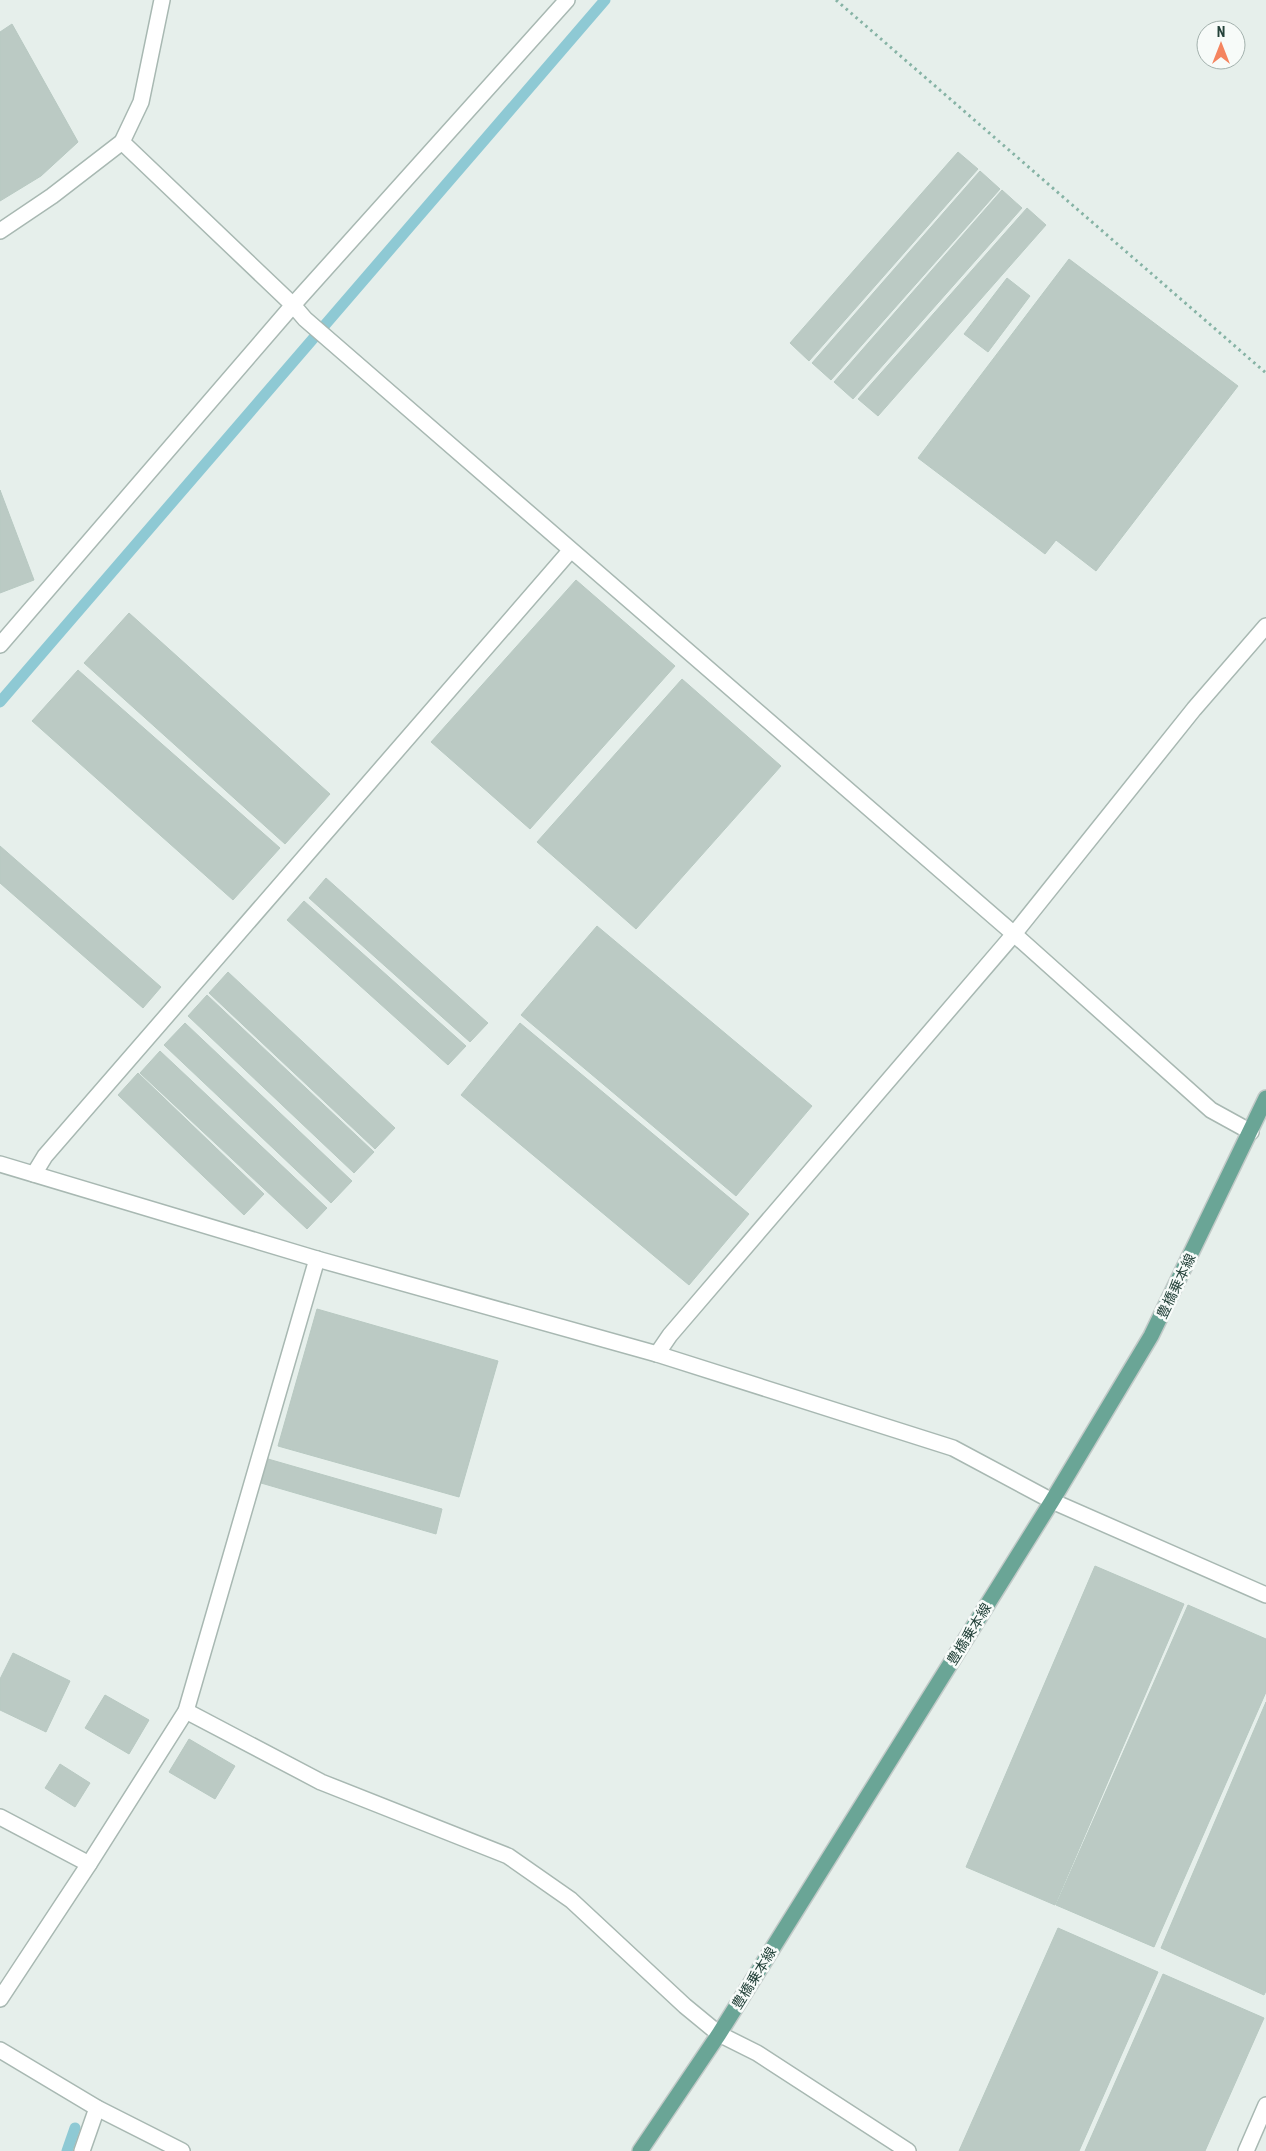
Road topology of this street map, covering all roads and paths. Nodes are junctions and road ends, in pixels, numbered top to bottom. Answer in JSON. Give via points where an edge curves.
{"nodes":[{"id":1,"x":162,"y":0,"type":"edge"},
{"id":2,"x":567,"y":0,"type":"edge"},
{"id":3,"x":836,"y":0,"type":"edge"},
{"id":4,"x":122,"y":142,"type":"junction"},
{"id":5,"x":0,"y":231,"type":"edge"},
{"id":6,"x":293,"y":306,"type":"junction"},
{"id":7,"x":1266,"y":373,"type":"edge"},
{"id":8,"x":570,"y":550,"type":"junction"},
{"id":9,"x":1266,"y":626,"type":"edge"},
{"id":10,"x":0,"y":646,"type":"edge"},
{"id":11,"x":1014,"y":934,"type":"junction"},
{"id":12,"x":1266,"y":1098,"type":"edge"},
{"id":13,"x":1251,"y":1132,"type":"junction"},
{"id":14,"x":0,"y":1164,"type":"edge"},
{"id":15,"x":34,"y":1174,"type":"junction"},
{"id":16,"x":317,"y":1259,"type":"junction"},
{"id":17,"x":657,"y":1354,"type":"junction"},
{"id":18,"x":1052,"y":1501,"type":"junction"},
{"id":19,"x":1266,"y":1595,"type":"edge"},
{"id":20,"x":186,"y":1711,"type":"junction"},
{"id":21,"x":0,"y":1817,"type":"edge"},
{"id":22,"x":89,"y":1864,"type":"junction"},
{"id":23,"x":0,"y":1999,"type":"edge"},
{"id":24,"x":719,"y":2034,"type":"junction"},
{"id":25,"x":0,"y":2050,"type":"edge"},
{"id":26,"x":1266,"y":2105,"type":"edge"},
{"id":27,"x":97,"y":2108,"type":"junction"},
{"id":28,"x":82,"y":2151,"type":"edge"},
{"id":29,"x":182,"y":2151,"type":"edge"},
{"id":30,"x":640,"y":2151,"type":"edge"},
{"id":31,"x":908,"y":2151,"type":"edge"},
{"id":32,"x":1246,"y":2151,"type":"edge"}],
"edges":[{"from":1,"to":4,"type":"street","via":[[141,102]]},
{"from":2,"to":6,"type":"street"},
{"from":3,"to":7,"type":"path"},
{"from":4,"to":5,"type":"street"},
{"from":4,"to":6,"type":"street"},
{"from":6,"to":8,"type":"street"},
{"from":6,"to":10,"type":"street"},
{"from":8,"to":11,"type":"street"},
{"from":8,"to":15,"type":"street","via":[[45,1156]]},
{"from":9,"to":11,"type":"street","via":[[1194,709]]},
{"from":11,"to":13,"type":"street","via":[[1211,1110]]},
{"from":11,"to":17,"type":"street"},
{"from":12,"to":13,"type":"main road","name":"豊橋乗本線"},
{"from":13,"to":18,"type":"main road","name":"豊橋乗本線","via":[[1151,1336]]},
{"from":14,"to":15,"type":"street"},
{"from":15,"to":16,"type":"street"},
{"from":16,"to":17,"type":"street"},
{"from":16,"to":20,"type":"street"},
{"from":17,"to":18,"type":"street","via":[[953,1448]]},
{"from":18,"to":19,"type":"street"},
{"from":18,"to":24,"type":"main road","name":"豊橋乗本線"},
{"from":20,"to":22,"type":"street"},
{"from":20,"to":24,"type":"street","via":[[321,1782],[508,1856],[571,1900]]},
{"from":21,"to":22,"type":"street"},
{"from":22,"to":23,"type":"street"},
{"from":24,"to":30,"type":"main road","name":"豊橋乗本線"},
{"from":24,"to":31,"type":"street","via":[[757,2053]]},
{"from":25,"to":27,"type":"street"},
{"from":26,"to":32,"type":"street"},
{"from":27,"to":28,"type":"street"},
{"from":27,"to":29,"type":"street"}]}
